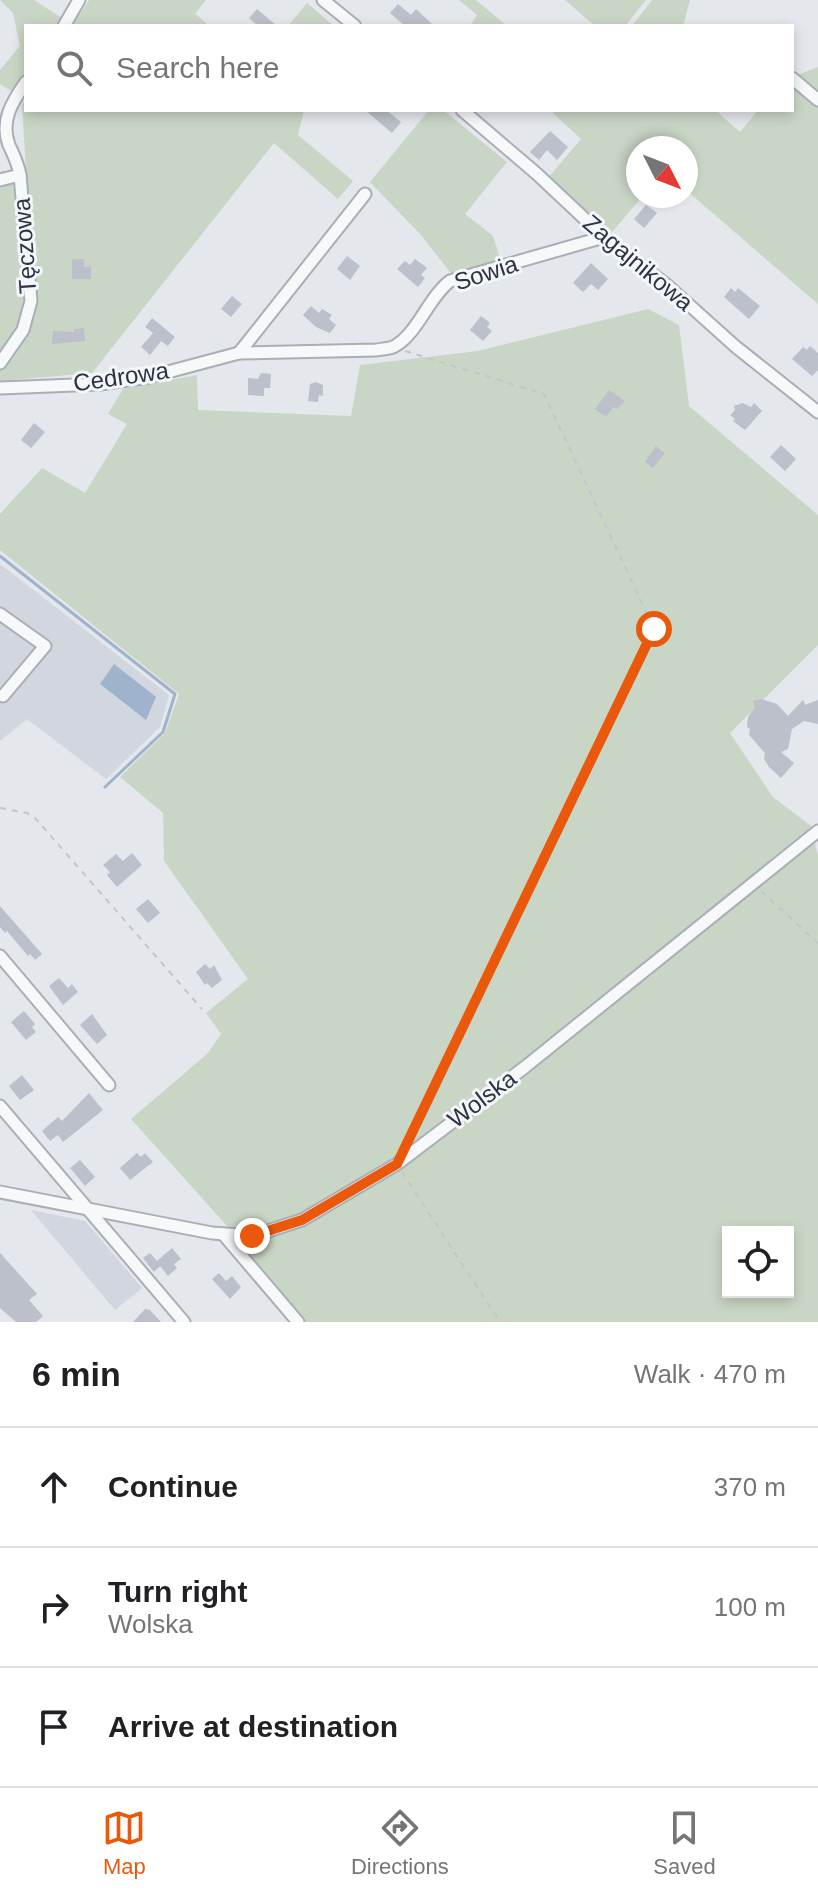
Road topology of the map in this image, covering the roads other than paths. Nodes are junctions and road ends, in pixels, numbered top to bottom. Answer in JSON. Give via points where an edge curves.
{"nodes":[{"id":1,"x":79,"y":0,"type":"edge"},
{"id":2,"x":323,"y":0,"type":"edge"},
{"id":3,"x":65,"y":24,"type":"edge"},
{"id":4,"x":353,"y":24,"type":"edge"},
{"id":5,"x":794,"y":80,"type":"edge"},
{"id":6,"x":24,"y":85,"type":"edge"},
{"id":7,"x":818,"y":100,"type":"edge"},
{"id":8,"x":464,"y":112,"type":"edge"},
{"id":9,"x":4,"y":131,"type":"junction"},
{"id":10,"x":0,"y":146,"type":"edge"},
{"id":11,"x":20,"y":175,"type":"junction"},
{"id":12,"x":0,"y":180,"type":"edge"},
{"id":13,"x":365,"y":194,"type":"dead end"},
{"id":14,"x":604,"y":237,"type":"junction"},
{"id":15,"x":393,"y":347,"type":"joint"},
{"id":16,"x":239,"y":353,"type":"junction"},
{"id":17,"x":0,"y":363,"type":"edge"},
{"id":18,"x":0,"y":388,"type":"edge"},
{"id":19,"x":818,"y":412,"type":"edge"},
{"id":20,"x":0,"y":614,"type":"edge"},
{"id":21,"x":3,"y":696,"type":"dead end"},
{"id":22,"x":818,"y":831,"type":"edge"},
{"id":23,"x":0,"y":956,"type":"edge"},
{"id":24,"x":109,"y":1085,"type":"dead end"},
{"id":25,"x":0,"y":1106,"type":"edge"},
{"id":26,"x":0,"y":1192,"type":"edge"},
{"id":27,"x":88,"y":1209,"type":"junction"},
{"id":28,"x":223,"y":1234,"type":"junction"},
{"id":29,"x":184,"y":1322,"type":"edge"},
{"id":30,"x":298,"y":1322,"type":"edge"}],
"edges":[{"from":1,"to":3,"type":"street"},
{"from":2,"to":4,"type":"street"},
{"from":5,"to":7,"type":"street"},
{"from":6,"to":9,"type":"street","via":[[3,122]]},
{"from":8,"to":14,"type":"street","name":"Zagajnikowa"},
{"from":9,"to":10,"type":"street"},
{"from":9,"to":11,"type":"street","name":"Tęczowa"},
{"from":11,"to":12,"type":"street"},
{"from":11,"to":17,"type":"street","name":"Tęczowa","via":[[31,301],[23,330]]},
{"from":13,"to":16,"type":"street"},
{"from":14,"to":15,"type":"street","name":"Sowia","via":[[450,281]]},
{"from":14,"to":19,"type":"street","name":"Zagajnikowa"},
{"from":15,"to":16,"type":"street","name":"Cedrowa"},
{"from":16,"to":18,"type":"street","name":"Cedrowa","via":[[137,379]]},
{"from":20,"to":21,"type":"street","via":[[45,646]]},
{"from":22,"to":28,"type":"street","name":"Wolska","via":[[397,1164],[302,1220],[252,1236]]},
{"from":23,"to":24,"type":"street"},
{"from":25,"to":27,"type":"street"},
{"from":26,"to":27,"type":"street","name":"Wolska"},
{"from":27,"to":28,"type":"street","name":"Wolska"},
{"from":27,"to":29,"type":"street"},
{"from":28,"to":30,"type":"street"}]}
